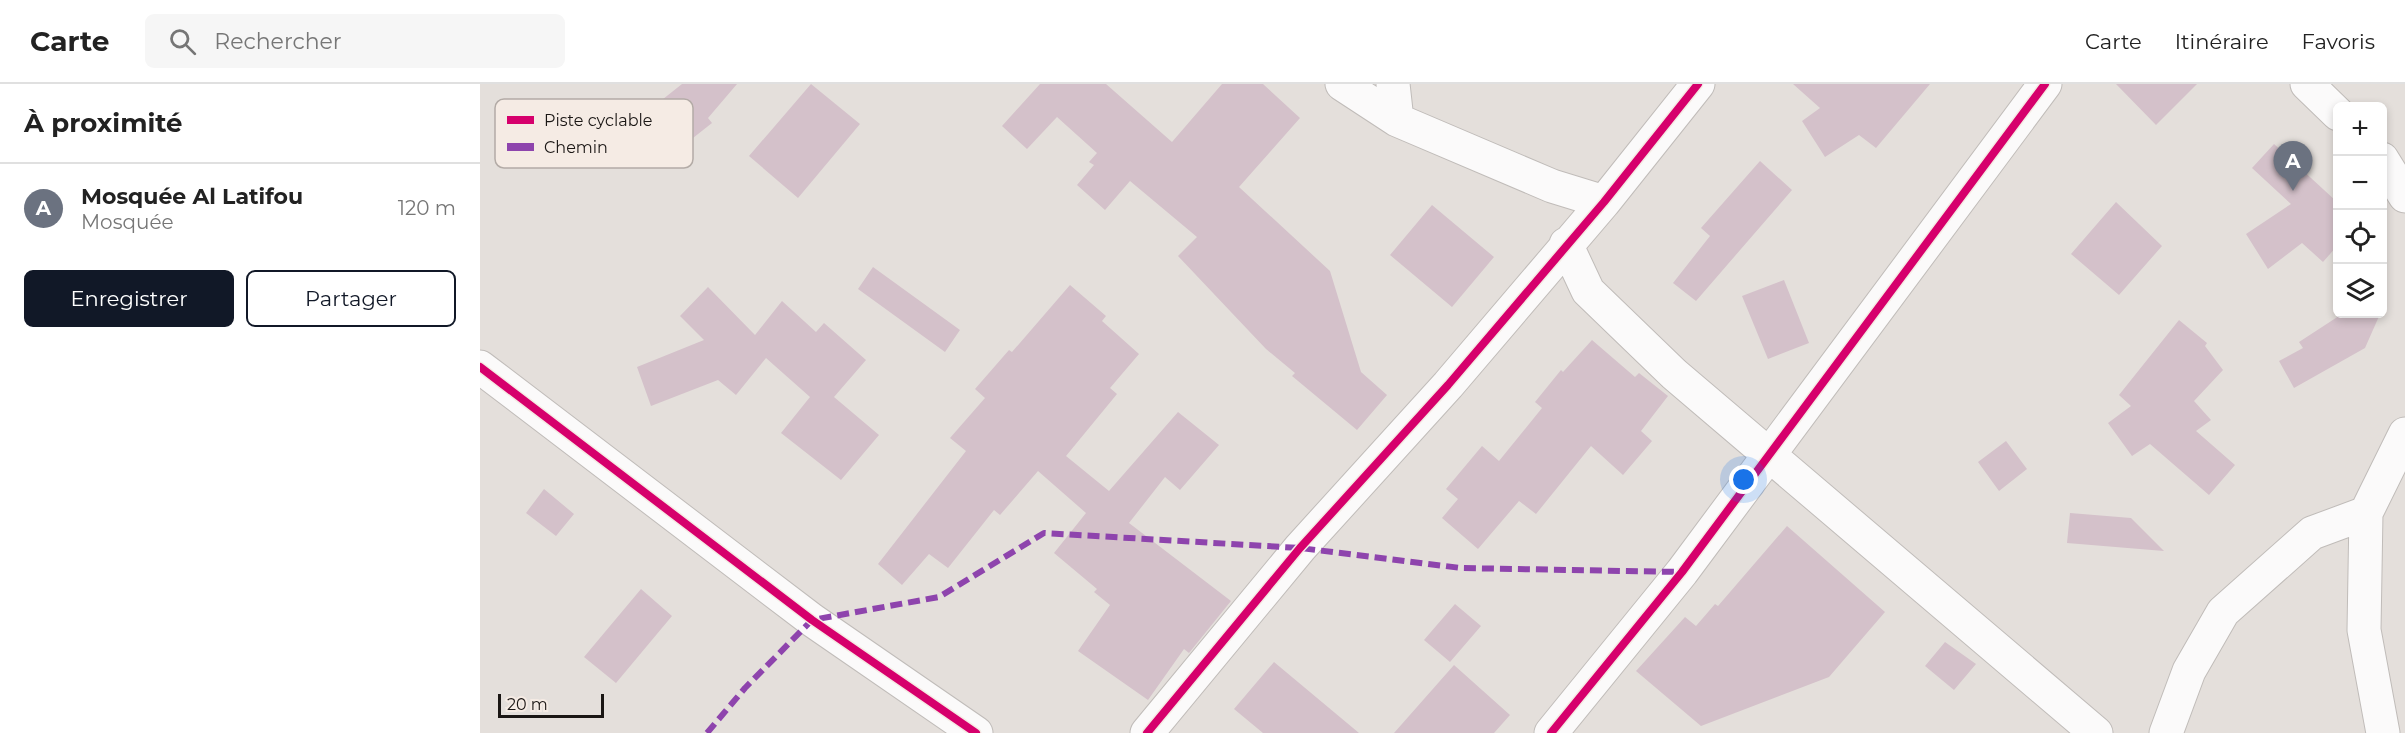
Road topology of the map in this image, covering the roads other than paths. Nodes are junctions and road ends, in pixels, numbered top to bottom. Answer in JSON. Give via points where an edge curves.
{"nodes":[{"id":1,"x":1342,"y":84,"type":"edge"},
{"id":2,"x":1393,"y":84,"type":"edge"},
{"id":3,"x":1698,"y":84,"type":"edge"},
{"id":4,"x":2045,"y":84,"type":"edge"},
{"id":5,"x":2307,"y":84,"type":"edge"},
{"id":6,"x":2333,"y":110,"type":"edge"},
{"id":7,"x":1397,"y":120,"type":"junction"},
{"id":8,"x":2387,"y":167,"type":"edge"},
{"id":9,"x":2405,"y":196,"type":"edge"},
{"id":10,"x":1604,"y":202,"type":"junction"},
{"id":11,"x":1566,"y":244,"type":"junction"},
{"id":12,"x":480,"y":368,"type":"edge"},
{"id":13,"x":2405,"y":434,"type":"edge"},
{"id":14,"x":1771,"y":454,"type":"junction"},
{"id":15,"x":2366,"y":513,"type":"junction"},
{"id":16,"x":976,"y":733,"type":"edge"},
{"id":17,"x":1147,"y":733,"type":"edge"},
{"id":18,"x":1551,"y":733,"type":"edge"},
{"id":19,"x":2096,"y":733,"type":"edge"},
{"id":20,"x":2166,"y":733,"type":"edge"},
{"id":21,"x":2383,"y":733,"type":"edge"}],
"edges":[{"from":1,"to":7,"type":"street"},
{"from":2,"to":7,"type":"street"},
{"from":3,"to":10,"type":"street"},
{"from":4,"to":14,"type":"street"},
{"from":5,"to":6,"type":"street"},
{"from":7,"to":10,"type":"street","via":[[1552,186]]},
{"from":8,"to":9,"type":"street"},
{"from":10,"to":11,"type":"street"},
{"from":11,"to":14,"type":"street","via":[[1588,291],[1674,374]]},
{"from":11,"to":17,"type":"street","via":[[1448,386],[1300,548]]},
{"from":12,"to":16,"type":"street","via":[[812,620]]},
{"from":13,"to":15,"type":"street"},
{"from":14,"to":18,"type":"street","via":[[1682,572]]},
{"from":14,"to":19,"type":"street"},
{"from":15,"to":20,"type":"street","via":[[2312,533],[2223,612],[2189,671]]},
{"from":15,"to":21,"type":"street","via":[[2364,630]]}]}
